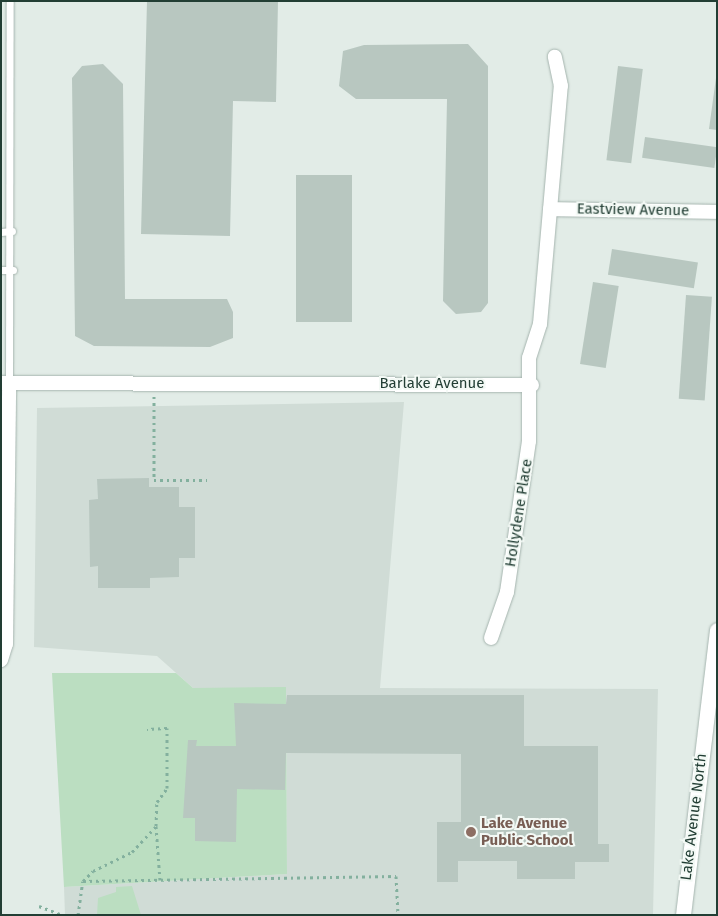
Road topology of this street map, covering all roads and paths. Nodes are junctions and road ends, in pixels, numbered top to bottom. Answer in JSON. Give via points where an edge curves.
{"nodes":[{"id":1,"x":10,"y":1,"type":"edge"},
{"id":2,"x":555,"y":57,"type":"dead end"},
{"id":3,"x":550,"y":208,"type":"junction"},
{"id":4,"x":717,"y":212,"type":"edge"},
{"id":5,"x":1,"y":232,"type":"edge"},
{"id":6,"x":12,"y":232,"type":"junction"},
{"id":7,"x":1,"y":270,"type":"edge"},
{"id":8,"x":13,"y":270,"type":"junction"},
{"id":9,"x":5,"y":383,"type":"edge"},
{"id":10,"x":154,"y":383,"type":"junction"},
{"id":11,"x":532,"y":385,"type":"junction"},
{"id":12,"x":207,"y":480,"type":"dead end"},
{"id":13,"x":717,"y":630,"type":"edge"},
{"id":14,"x":491,"y":638,"type":"dead end"},
{"id":15,"x":1,"y":660,"type":"edge"},
{"id":16,"x":147,"y":728,"type":"dead end"},
{"id":17,"x":156,"y":826,"type":"junction"},
{"id":18,"x":160,"y":880,"type":"junction"},
{"id":19,"x":83,"y":882,"type":"junction"},
{"id":20,"x":39,"y":906,"type":"dead end"},
{"id":21,"x":62,"y":915,"type":"edge"},
{"id":22,"x":78,"y":915,"type":"edge"},
{"id":23,"x":398,"y":915,"type":"edge"},
{"id":24,"x":683,"y":915,"type":"edge"}],
"edges":[{"from":1,"to":6,"type":"lane"},
{"from":2,"to":3,"type":"street","via":[[562,86]]},
{"from":3,"to":4,"type":"street","name":"Eastview Avenue"},
{"from":3,"to":11,"type":"street","via":[[540,324],[529,358]]},
{"from":5,"to":6,"type":"lane"},
{"from":6,"to":8,"type":"lane"},
{"from":7,"to":8,"type":"lane"},
{"from":8,"to":9,"type":"lane"},
{"from":9,"to":10,"type":"street","name":"Barlake Avenue"},
{"from":9,"to":15,"type":"street","via":[[6,644]]},
{"from":10,"to":11,"type":"street","name":"Barlake Avenue"},
{"from":10,"to":12,"type":"path","via":[[154,480]]},
{"from":11,"to":14,"type":"street","name":"Hollydene Place","via":[[529,441],[507,592]]},
{"from":13,"to":24,"type":"street","name":"Lake Avenue North"},
{"from":16,"to":17,"type":"path","via":[[166,728],[167,788],[157,802]]},
{"from":17,"to":18,"type":"path"},
{"from":17,"to":19,"type":"path","via":[[132,852],[93,871]]},
{"from":18,"to":19,"type":"path"},
{"from":18,"to":23,"type":"path","via":[[396,876]]},
{"from":19,"to":22,"type":"path"},
{"from":20,"to":21,"type":"path"}]}
